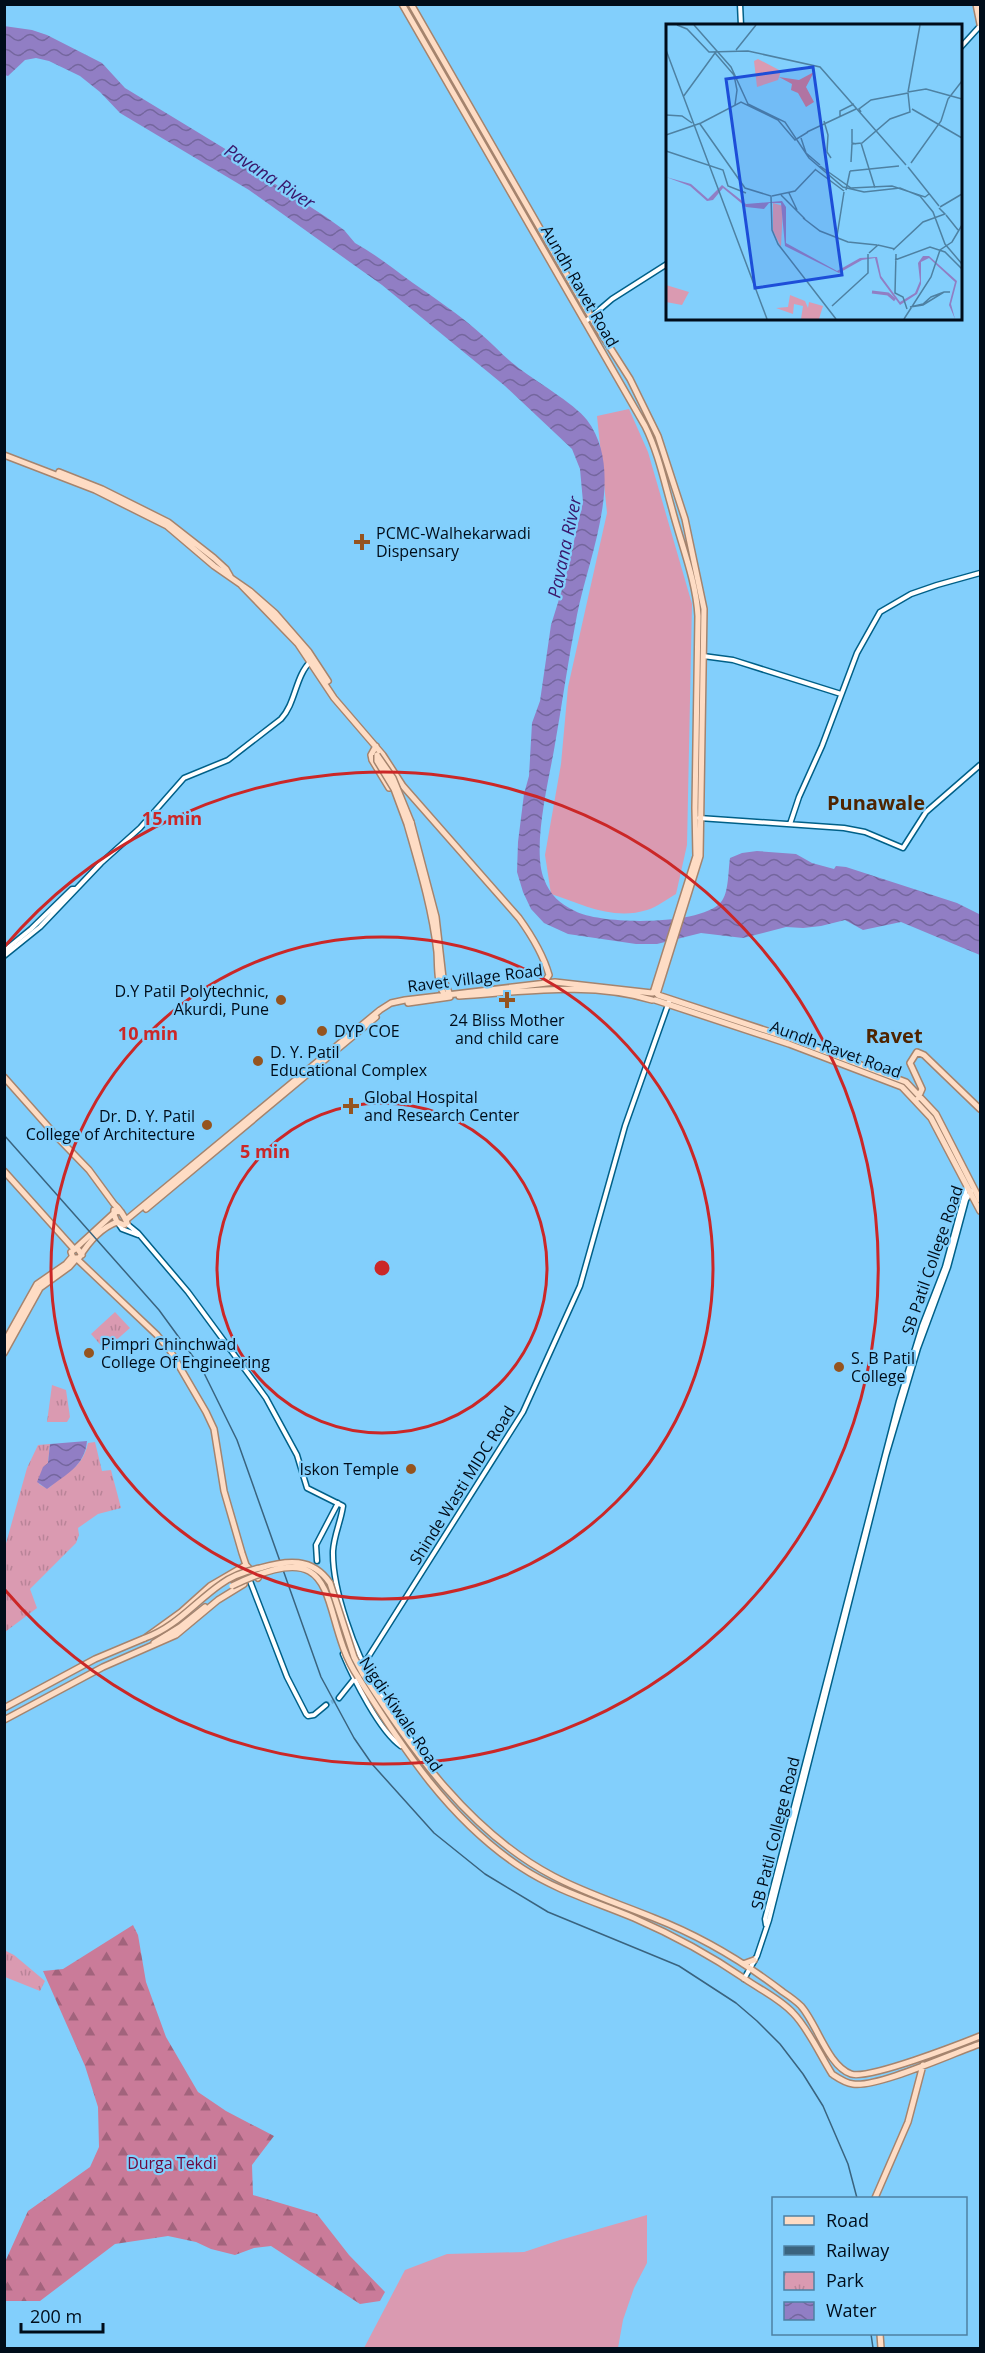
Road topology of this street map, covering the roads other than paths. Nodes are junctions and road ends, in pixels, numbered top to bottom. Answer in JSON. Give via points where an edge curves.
{"nodes":[{"id":1,"x":402,"y":4,"type":"edge"},
{"id":2,"x":411,"y":4,"type":"edge"},
{"id":3,"x":740,"y":4,"type":"edge"},
{"id":4,"x":976,"y":4,"type":"edge"},
{"id":5,"x":741,"y":24,"type":"edge"},
{"id":6,"x":981,"y":25,"type":"edge"},
{"id":7,"x":961,"y":47,"type":"edge"},
{"id":8,"x":666,"y":265,"type":"edge"},
{"id":9,"x":591,"y":318,"type":"junction"},
{"id":10,"x":585,"y":322,"type":"junction"},
{"id":11,"x":4,"y":453,"type":"edge"},
{"id":12,"x":981,"y":573,"type":"edge"},
{"id":13,"x":699,"y":597,"type":"junction"},
{"id":14,"x":703,"y":656,"type":"junction"},
{"id":15,"x":312,"y":661,"type":"junction"},
{"id":16,"x":841,"y":694,"type":"junction"},
{"id":17,"x":375,"y":751,"type":"junction"},
{"id":18,"x":981,"y":765,"type":"edge"},
{"id":19,"x":403,"y":786,"type":"junction"},
{"id":20,"x":698,"y":818,"type":"junction"},
{"id":21,"x":790,"y":824,"type":"junction"},
{"id":22,"x":76,"y":889,"type":"junction"},
{"id":23,"x":4,"y":951,"type":"edge"},
{"id":24,"x":4,"y":956,"type":"edge"},
{"id":25,"x":545,"y":962,"type":"junction"},
{"id":26,"x":556,"y":982,"type":"junction"},
{"id":27,"x":542,"y":986,"type":"junction"},
{"id":28,"x":558,"y":989,"type":"junction"},
{"id":29,"x":449,"y":996,"type":"junction"},
{"id":30,"x":654,"y":996,"type":"junction"},
{"id":31,"x":669,"y":1002,"type":"junction"},
{"id":32,"x":4,"y":1077,"type":"edge"},
{"id":33,"x":918,"y":1099,"type":"junction"},
{"id":34,"x":981,"y":1109,"type":"edge"},
{"id":35,"x":4,"y":1171,"type":"edge"},
{"id":36,"x":970,"y":1184,"type":"junction"},
{"id":37,"x":973,"y":1191,"type":"junction"},
{"id":38,"x":981,"y":1200,"type":"edge"},
{"id":39,"x":981,"y":1211,"type":"edge"},
{"id":40,"x":117,"y":1213,"type":"junction"},
{"id":41,"x":118,"y":1222,"type":"junction"},
{"id":42,"x":127,"y":1222,"type":"junction"},
{"id":43,"x":139,"y":1235,"type":"junction"},
{"id":44,"x":75,"y":1249,"type":"junction"},
{"id":45,"x":78,"y":1257,"type":"junction"},
{"id":46,"x":4,"y":1343,"type":"edge"},
{"id":47,"x":4,"y":1353,"type":"edge"},
{"id":48,"x":883,"y":1466,"type":"junction"},
{"id":49,"x":340,"y":1504,"type":"junction"},
{"id":50,"x":317,"y":1561,"type":"dead end"},
{"id":51,"x":246,"y":1565,"type":"junction"},
{"id":52,"x":250,"y":1581,"type":"junction"},
{"id":53,"x":319,"y":1582,"type":"dead end"},
{"id":54,"x":145,"y":1638,"type":"junction"},
{"id":55,"x":148,"y":1646,"type":"junction"},
{"id":56,"x":363,"y":1664,"type":"junction"},
{"id":57,"x":355,"y":1678,"type":"junction"},
{"id":58,"x":339,"y":1698,"type":"tunnel mouth"},
{"id":59,"x":379,"y":1704,"type":"junction"},
{"id":60,"x":326,"y":1705,"type":"tunnel mouth"},
{"id":61,"x":4,"y":1708,"type":"edge"},
{"id":62,"x":4,"y":1720,"type":"edge"},
{"id":63,"x":413,"y":1746,"type":"junction"},
{"id":64,"x":405,"y":1748,"type":"junction"},
{"id":65,"x":754,"y":1960,"type":"junction"},
{"id":66,"x":743,"y":1964,"type":"junction"},
{"id":67,"x":750,"y":1969,"type":"junction"},
{"id":68,"x":744,"y":1979,"type":"junction"},
{"id":69,"x":981,"y":2036,"type":"edge"},
{"id":70,"x":981,"y":2044,"type":"edge"},
{"id":71,"x":924,"y":2056,"type":"junction"},
{"id":72,"x":922,"y":2065,"type":"junction"},
{"id":73,"x":877,"y":2197,"type":"edge"}],
"edges":[{"from":1,"to":10,"type":"main road","name":"Aundh Ravet Road"},
{"from":2,"to":9,"type":"main road","name":"Aundh Ravet Road"},
{"from":3,"to":5,"type":"street"},
{"from":4,"to":6,"type":"main road"},
{"from":6,"to":7,"type":"street"},
{"from":8,"to":9,"type":"street","via":[[621,292]]},
{"from":9,"to":10,"type":"street"},
{"from":9,"to":13,"type":"main road","name":"Aundh Ravet Road","via":[[630,379],[658,436],[676,488]]},
{"from":10,"to":13,"type":"main road","name":"Aundh Ravet Road","via":[[651,439]]},
{"from":11,"to":15,"type":"main road","via":[[95,490],[167,526],[274,614]]},
{"from":12,"to":16,"type":"street","via":[[911,594],[880,612]]},
{"from":13,"to":14,"type":"main road"},
{"from":13,"to":20,"type":"main road"},
{"from":14,"to":16,"type":"street","via":[[733,660]]},
{"from":14,"to":20,"type":"main road"},
{"from":15,"to":17,"type":"main road","via":[[334,698]]},
{"from":15,"to":22,"type":"street","via":[[281,719],[228,760],[184,778],[140,828]]},
{"from":16,"to":21,"type":"street"},
{"from":17,"to":19,"type":"main road"},
{"from":17,"to":19,"type":"main road","via":[[372,760],[389,788]]},
{"from":17,"to":29,"type":"main road","bridge":true,"via":[[393,778],[409,823],[436,914],[443,978]]},
{"from":18,"to":21,"type":"street","via":[[926,812],[903,848],[859,831]]},
{"from":19,"to":25,"type":"main road","via":[[519,918]]},
{"from":20,"to":21,"type":"street"},
{"from":20,"to":30,"type":"main road","via":[[698,850]]},
{"from":22,"to":23,"type":"street"},
{"from":22,"to":24,"type":"street","via":[[40,927]]},
{"from":25,"to":26,"type":"main road"},
{"from":25,"to":27,"type":"main road","via":[[549,975]]},
{"from":26,"to":27,"type":"main road","name":"Ravet Village Road"},
{"from":26,"to":28,"type":"main road"},
{"from":26,"to":30,"type":"main road","name":"Ravet Village Road"},
{"from":27,"to":28,"type":"main road","name":"Ravet Village Road"},
{"from":27,"to":29,"type":"main road","name":"Ravet Village Road"},
{"from":28,"to":30,"type":"main road","name":"Ravet Village Road"},
{"from":29,"to":42,"type":"main road","name":"Ravet Village Road","via":[[386,1009],[166,1194]]},
{"from":30,"to":31,"type":"main road","name":"Aundh-Ravet Road"},
{"from":31,"to":33,"type":"main road","name":"Aundh-Ravet Road","via":[[880,1077]]},
{"from":31,"to":56,"type":"street","name":"Shinde Wasti MIDC Road","via":[[622,1136],[581,1284],[523,1412]]},
{"from":32,"to":40,"type":"main road","via":[[89,1170]]},
{"from":33,"to":34,"type":"main road","via":[[922,1089],[910,1063],[917,1052]]},
{"from":33,"to":36,"type":"main road","name":"Aundh-Ravet Road"},
{"from":35,"to":44,"type":"main road"},
{"from":36,"to":37,"type":"main road","name":"Aundh-Ravet Road"},
{"from":36,"to":48,"type":"street","name":"SB Patil College Road","via":[[945,1267],[912,1354]]},
{"from":37,"to":38,"type":"main road","name":"Aundh-Ravet Road"},
{"from":37,"to":39,"type":"main road","name":"Aundh-Ravet Road"},
{"from":37,"to":48,"type":"street","name":"SB Patil College Road","via":[[967,1196]]},
{"from":40,"to":41,"type":"main road"},
{"from":40,"to":42,"type":"main road"},
{"from":40,"to":44,"type":"main road"},
{"from":41,"to":42,"type":"main road","via":[[122,1226]]},
{"from":41,"to":43,"type":"street","via":[[122,1229]]},
{"from":41,"to":45,"type":"main road","via":[[108,1225]]},
{"from":42,"to":43,"type":"street"},
{"from":43,"to":49,"type":"street","via":[[188,1292],[266,1398],[297,1455],[307,1488]]},
{"from":44,"to":45,"type":"main road","via":[[80,1250]]},
{"from":44,"to":45,"type":"main road","via":[[71,1252]]},
{"from":45,"to":46,"type":"main road","via":[[37,1284]]},
{"from":45,"to":47,"type":"main road","via":[[40,1288]]},
{"from":45,"to":51,"type":"main road","via":[[157,1335],[206,1412],[214,1430],[222,1482]]},
{"from":48,"to":65,"type":"street","name":"SB Patil College Road","via":[[769,1920]]},
{"from":49,"to":50,"type":"street","via":[[316,1545]]},
{"from":49,"to":56,"type":"street","via":[[343,1508],[333,1549],[335,1570]]},
{"from":51,"to":52,"type":"main road","via":[[259,1577]]},
{"from":51,"to":54,"type":"main road","via":[[210,1586]]},
{"from":52,"to":55,"type":"main road","via":[[223,1596],[176,1635]]},
{"from":52,"to":60,"type":"street","via":[[306,1714],[314,1715]]},
{"from":53,"to":57,"type":"street"},
{"from":54,"to":59,"type":"main road","name":"Nigdi-Kiwale Road","bridge":true,"via":[[175,1623],[233,1577],[285,1561],[306,1563],[324,1574],[330,1583],[354,1657]]},
{"from":54,"to":61,"type":"main road","via":[[95,1659]]},
{"from":55,"to":59,"type":"main road","name":"Nigdi-Kiwale Road","bridge":true,"via":[[244,1580],[283,1568],[307,1570],[323,1583],[351,1665]]},
{"from":55,"to":62,"type":"main road"},
{"from":56,"to":57,"type":"street","name":"Shinde Wasti MIDC Road"},
{"from":56,"to":63,"type":"street","via":[[410,1734]]},
{"from":57,"to":58,"type":"street","name":"Shinde Wasti MIDC Road"},
{"from":57,"to":64,"type":"street","via":[[391,1739]]},
{"from":59,"to":63,"type":"main road","name":"Nigdi-Kiwale Road"},
{"from":59,"to":64,"type":"main road","name":"Nigdi-Kiwale Road"},
{"from":63,"to":66,"type":"main road","name":"Nigdi-Kiwale Road","via":[[450,1793],[532,1864],[599,1897],[668,1924]]},
{"from":64,"to":68,"type":"main road","name":"Nigdi-Kiwale Road","via":[[436,1790],[509,1859],[562,1890],[685,1942]]},
{"from":65,"to":66,"type":"main road"},
{"from":65,"to":67,"type":"street","name":"SB Patil College Road"},
{"from":66,"to":67,"type":"main road","name":"Nigdi-Kiwale Road"},
{"from":67,"to":68,"type":"street","name":"SB Patil College Road"},
{"from":67,"to":71,"type":"main road","name":"Nigdi-Kiwale Road","via":[[801,2006],[834,2060],[846,2072],[873,2073]]},
{"from":68,"to":72,"type":"main road","name":"Nigdi-Kiwale Road","via":[[792,2011],[832,2074],[848,2083],[876,2081]]},
{"from":69,"to":71,"type":"main road"},
{"from":70,"to":72,"type":"main road","name":"Nigdi-Kiwale Road"},
{"from":71,"to":72,"type":"main road"},
{"from":72,"to":73,"type":"main road","via":[[908,2122]]}]}
